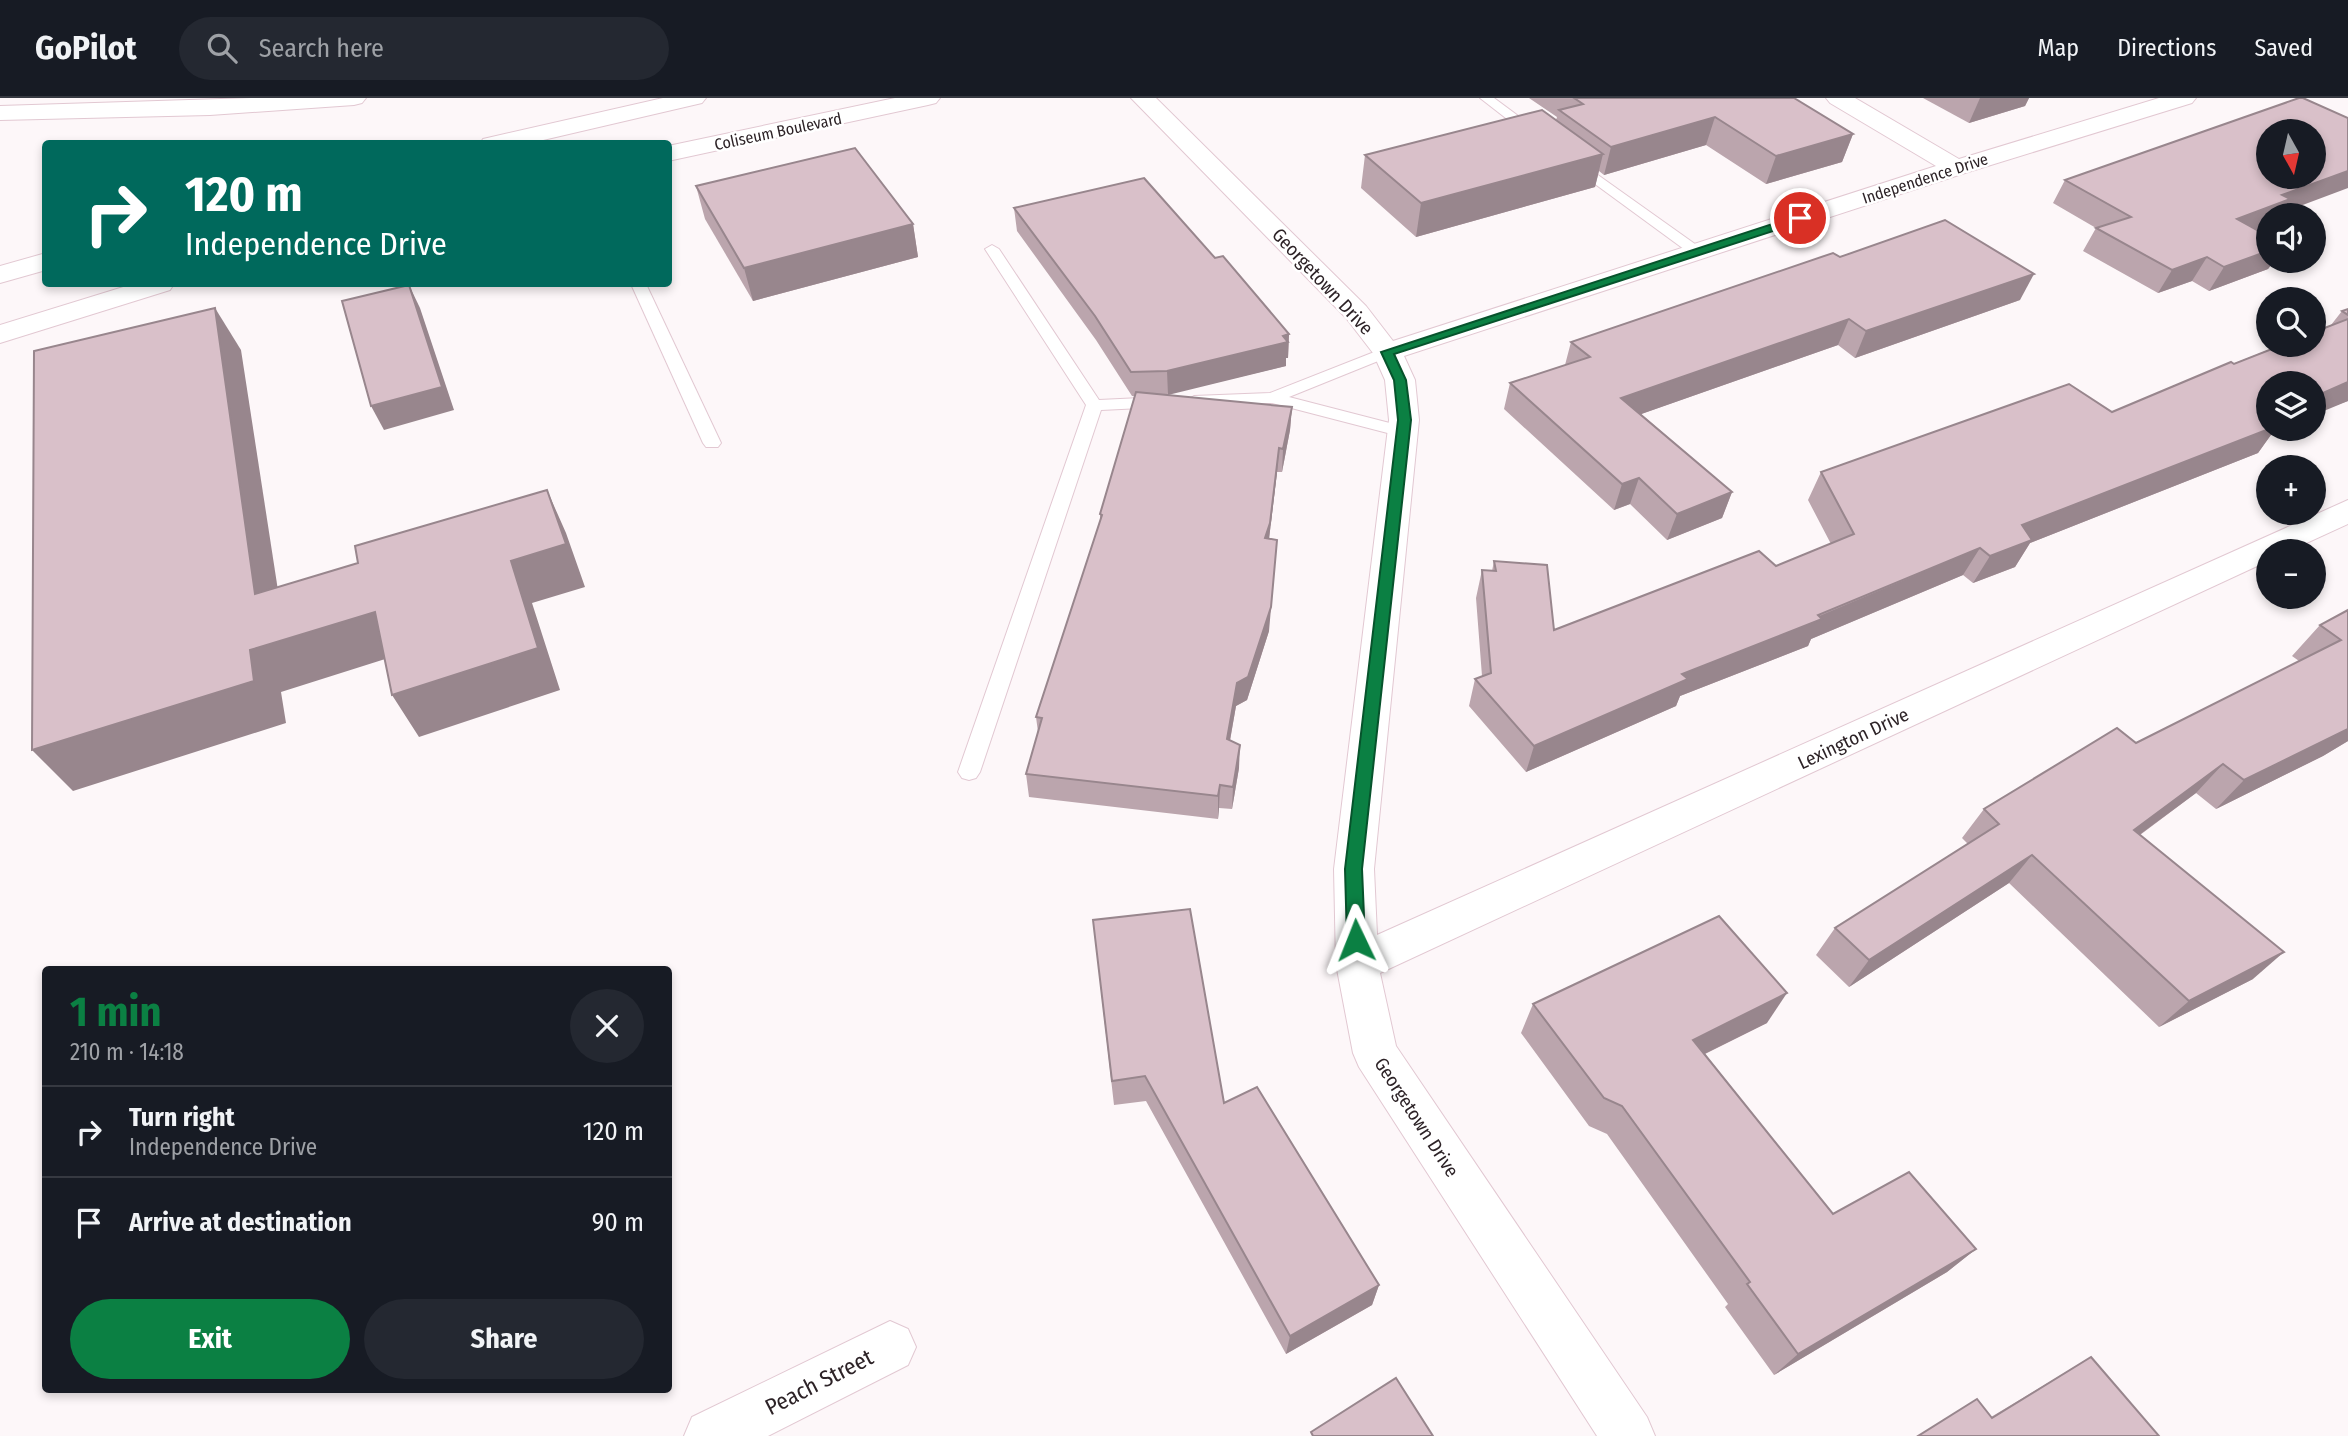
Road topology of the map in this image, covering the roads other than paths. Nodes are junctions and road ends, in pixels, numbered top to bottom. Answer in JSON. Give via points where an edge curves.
{"nodes":[{"id":1,"x":354,"y":98,"type":"edge"},
{"id":2,"x":634,"y":98,"type":"edge"},
{"id":3,"x":694,"y":98,"type":"edge"},
{"id":4,"x":928,"y":98,"type":"edge"},
{"id":5,"x":1143,"y":98,"type":"edge"},
{"id":6,"x":1486,"y":98,"type":"edge"},
{"id":7,"x":1838,"y":98,"type":"edge"},
{"id":8,"x":2184,"y":98,"type":"edge"},
{"id":9,"x":0,"y":113,"type":"edge"},
{"id":10,"x":1541,"y":138,"type":"edge"},
{"id":11,"x":489,"y":140,"type":"edge"},
{"id":12,"x":510,"y":140,"type":"edge"},
{"id":13,"x":672,"y":153,"type":"edge"},
{"id":14,"x":1564,"y":155,"type":"edge"},
{"id":15,"x":1956,"y":168,"type":"junction"},
{"id":16,"x":992,"y":249,"type":"dead end"},
{"id":17,"x":1697,"y":252,"type":"junction"},
{"id":18,"x":42,"y":262,"type":"edge"},
{"id":19,"x":0,"y":275,"type":"edge"},
{"id":20,"x":150,"y":287,"type":"edge"},
{"id":21,"x":639,"y":287,"type":"edge"},
{"id":22,"x":0,"y":334,"type":"edge"},
{"id":23,"x":1387,"y":352,"type":"junction"},
{"id":24,"x":1272,"y":398,"type":"junction"},
{"id":25,"x":1094,"y":405,"type":"junction"},
{"id":26,"x":1403,"y":432,"type":"junction"},
{"id":27,"x":712,"y":443,"type":"dead end"},
{"id":28,"x":2348,"y":511,"type":"edge"},
{"id":29,"x":969,"y":772,"type":"dead end"},
{"id":30,"x":1357,"y":964,"type":"junction"},
{"id":31,"x":890,"y":1347,"type":"dead end"},
{"id":32,"x":711,"y":1436,"type":"edge"},
{"id":33,"x":1628,"y":1436,"type":"edge"}],
"edges":[{"from":1,"to":9,"type":"main road","via":[[197,109]]},
{"from":2,"to":11,"type":"main road"},
{"from":3,"to":12,"type":"main road"},
{"from":4,"to":13,"type":"main road","name":"Coliseum Boulevard"},
{"from":5,"to":23,"type":"main road","name":"Georgetown Drive","via":[[1356,312]]},
{"from":6,"to":10,"type":"lane"},
{"from":7,"to":15,"type":"main road"},
{"from":8,"to":15,"type":"main road","name":"Independence Drive"},
{"from":14,"to":17,"type":"lane"},
{"from":15,"to":17,"type":"main road","name":"Independence Drive"},
{"from":16,"to":25,"type":"lane"},
{"from":17,"to":23,"type":"main road","name":"Independence Drive"},
{"from":18,"to":19,"type":"main road"},
{"from":20,"to":22,"type":"main road"},
{"from":21,"to":27,"type":"lane"},
{"from":23,"to":24,"type":"lane"},
{"from":23,"to":26,"type":"main road","name":"Georgetown Drive","via":[[1400,380]]},
{"from":24,"to":25,"type":"lane"},
{"from":24,"to":26,"type":"lane"},
{"from":25,"to":29,"type":"lane"},
{"from":26,"to":30,"type":"main road","name":"Georgetown Drive","via":[[1354,869]]},
{"from":28,"to":30,"type":"main road","name":"Lexington Drive"},
{"from":30,"to":33,"type":"main road","name":"Georgetown Drive","via":[[1375,1054]]},
{"from":31,"to":32,"type":"main road","name":"Peach Street"}]}
